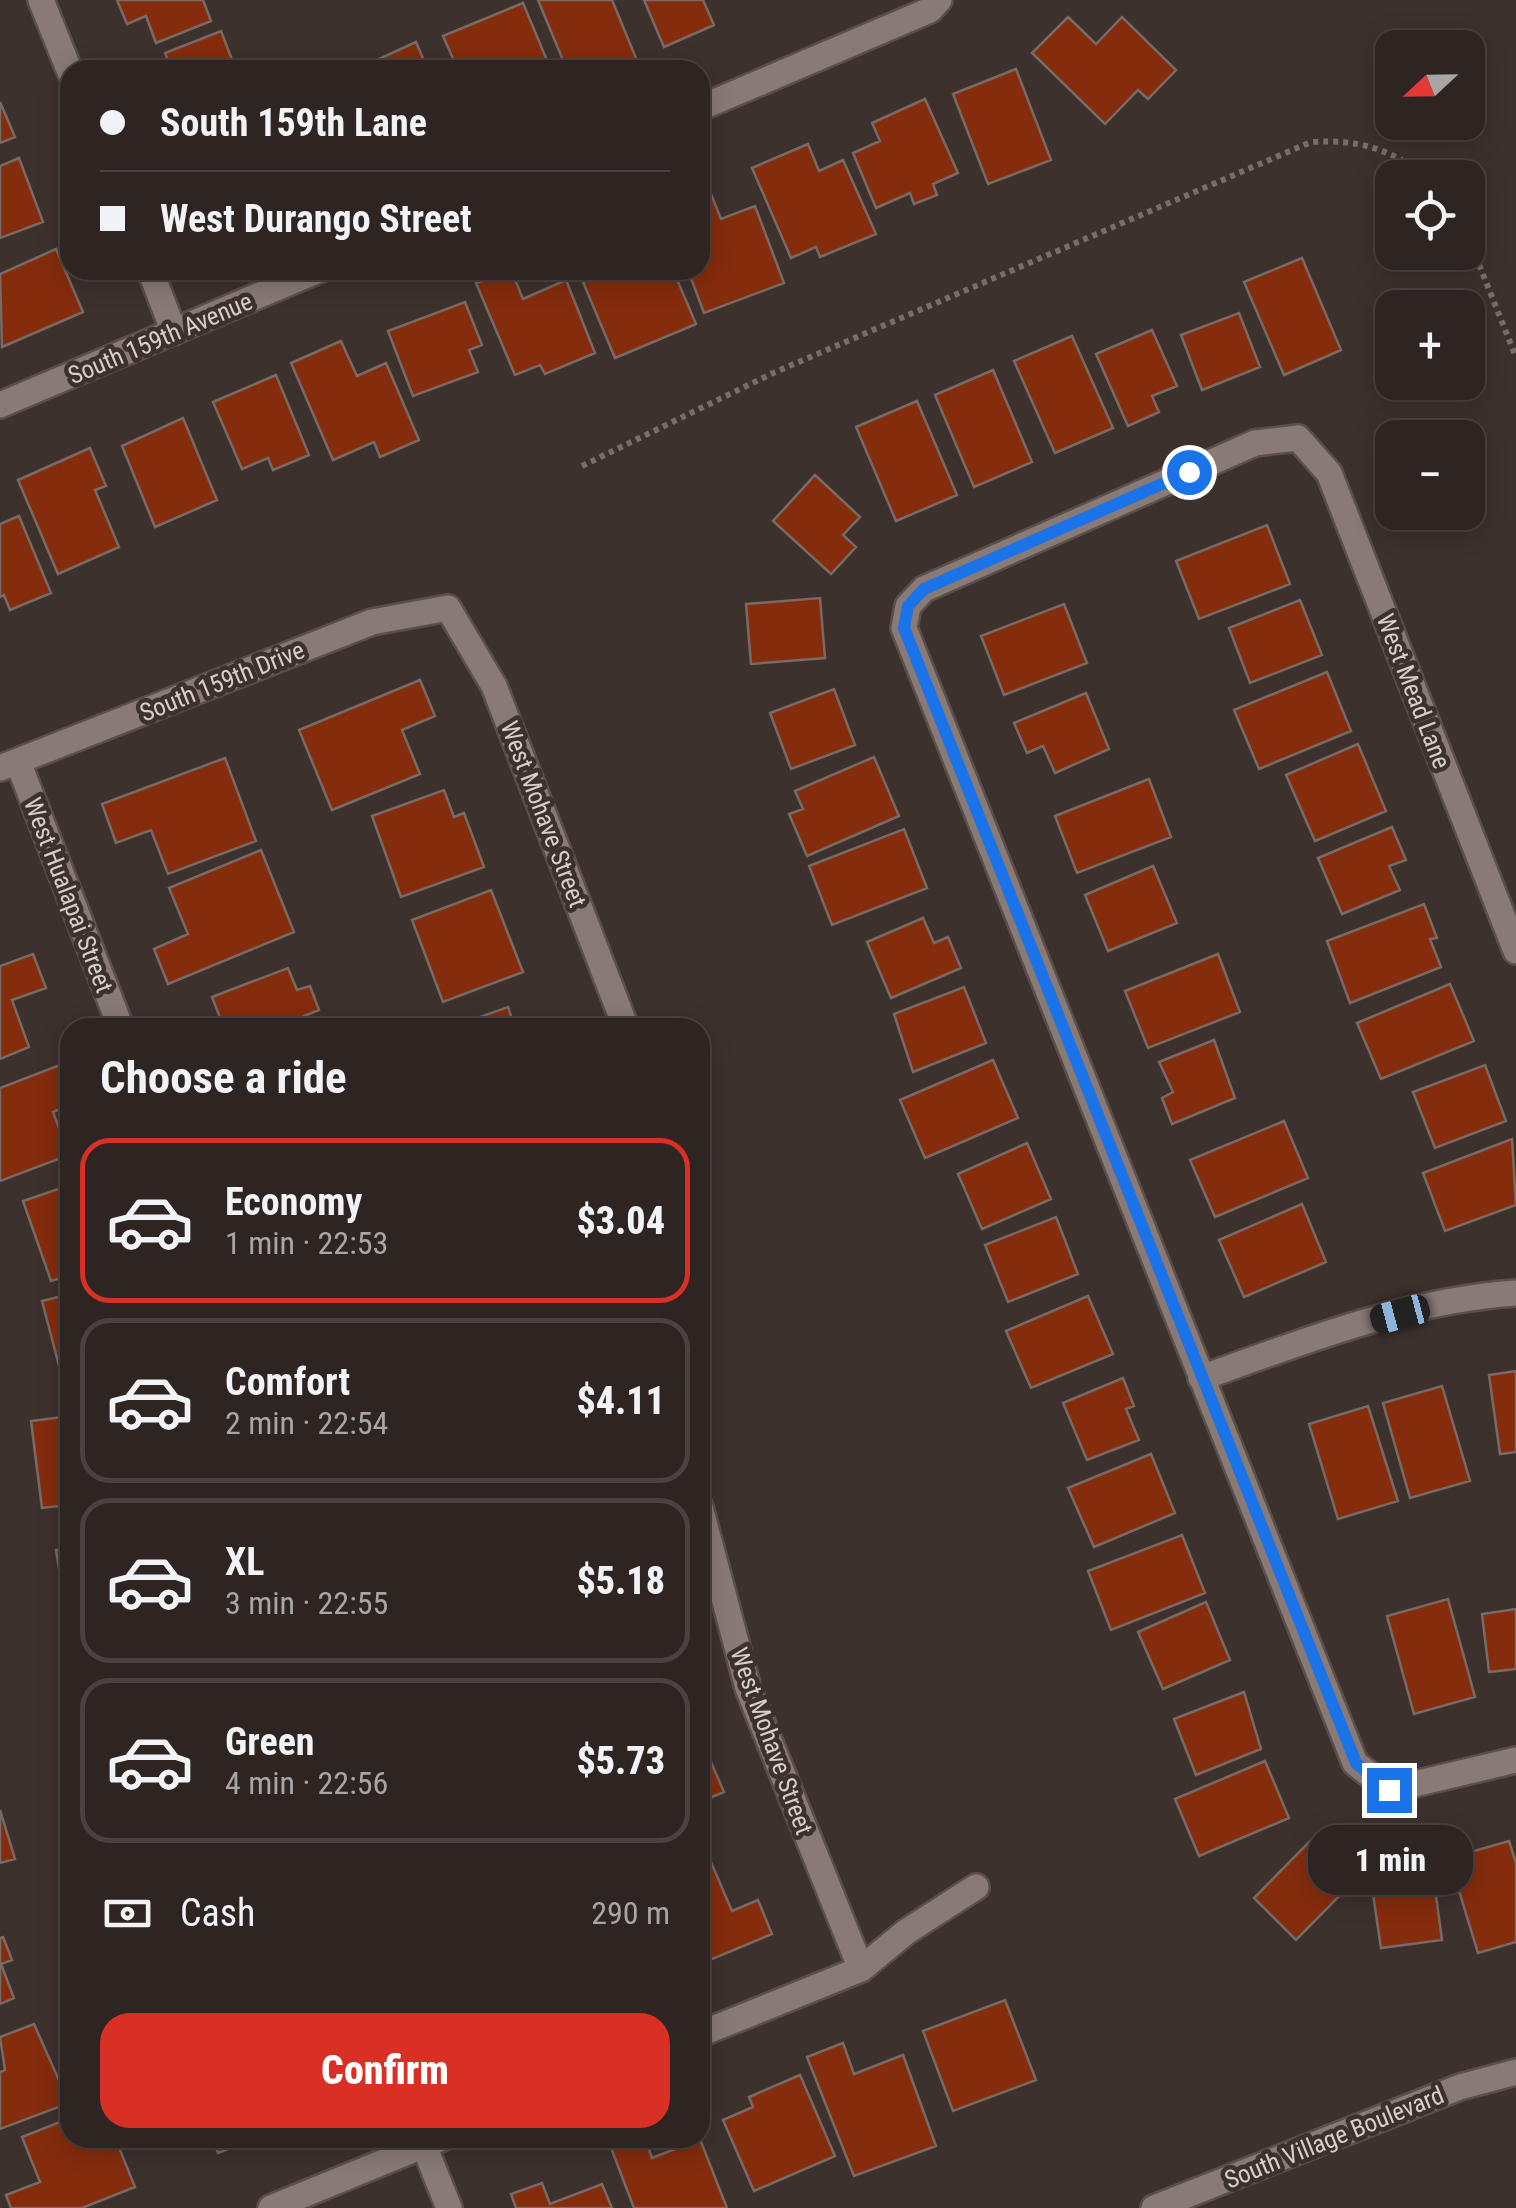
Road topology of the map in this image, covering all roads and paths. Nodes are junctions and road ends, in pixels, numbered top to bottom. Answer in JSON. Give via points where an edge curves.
{"nodes":[{"id":1,"x":41,"y":0,"type":"edge"},
{"id":2,"x":939,"y":0,"type":"edge"},
{"id":3,"x":65,"y":60,"type":"edge"},
{"id":4,"x":710,"y":104,"type":"edge"},
{"id":5,"x":1400,"y":160,"type":"edge"},
{"id":6,"x":1481,"y":270,"type":"edge"},
{"id":7,"x":154,"y":280,"type":"edge"},
{"id":8,"x":296,"y":280,"type":"edge"},
{"id":9,"x":174,"y":332,"type":"junction"},
{"id":10,"x":1516,"y":357,"type":"edge"},
{"id":11,"x":0,"y":405,"type":"edge"},
{"id":12,"x":582,"y":466,"type":"dead end"},
{"id":13,"x":448,"y":608,"type":"joint"},
{"id":14,"x":9,"y":765,"type":"edge"},
{"id":15,"x":1516,"y":951,"type":"edge"},
{"id":16,"x":117,"y":1018,"type":"edge"},
{"id":17,"x":622,"y":1018,"type":"edge"},
{"id":18,"x":1516,"y":1292,"type":"edge"},
{"id":19,"x":1201,"y":1378,"type":"junction"},
{"id":20,"x":710,"y":1545,"type":"edge"},
{"id":21,"x":1516,"y":1760,"type":"edge"},
{"id":22,"x":976,"y":1886,"type":"dead end"},
{"id":23,"x":861,"y":1969,"type":"junction"},
{"id":24,"x":710,"y":2030,"type":"edge"},
{"id":25,"x":1516,"y":2072,"type":"edge"},
{"id":26,"x":410,"y":2148,"type":"edge"},
{"id":27,"x":431,"y":2148,"type":"edge"},
{"id":28,"x":271,"y":2208,"type":"edge"},
{"id":29,"x":449,"y":2208,"type":"edge"},
{"id":30,"x":1154,"y":2208,"type":"edge"}],
"edges":[{"from":1,"to":3,"type":"street"},
{"from":2,"to":4,"type":"street","via":[[930,10]]},
{"from":5,"to":12,"type":"path","via":[[1378,146],[1345,140],[1297,148],[773,373]]},
{"from":6,"to":10,"type":"path"},
{"from":7,"to":9,"type":"street"},
{"from":8,"to":9,"type":"street","name":"South 159th Avenue"},
{"from":9,"to":11,"type":"street","name":"South 159th Avenue"},
{"from":13,"to":14,"type":"street","name":"South 159th Drive","via":[[372,622]]},
{"from":13,"to":17,"type":"street","name":"West Mohave Street","via":[[494,686]]},
{"from":14,"to":16,"type":"street","name":"West Hualapai Street"},
{"from":15,"to":19,"type":"street","name":"West Mead Lane","via":[[1328,473],[1298,438],[1255,443],[924,589],[908,606],[904,628]]},
{"from":18,"to":19,"type":"street","via":[[1324,1334]]},
{"from":19,"to":21,"type":"street","via":[[1356,1763],[1389,1790]]},
{"from":20,"to":23,"type":"street","name":"West Mohave Street","via":[[748,1688]]},
{"from":22,"to":23,"type":"street"},
{"from":23,"to":24,"type":"street"},
{"from":25,"to":30,"type":"street","name":"South Village Boulevard","via":[[1460,2087]]},
{"from":26,"to":28,"type":"street"},
{"from":27,"to":29,"type":"street"}]}
